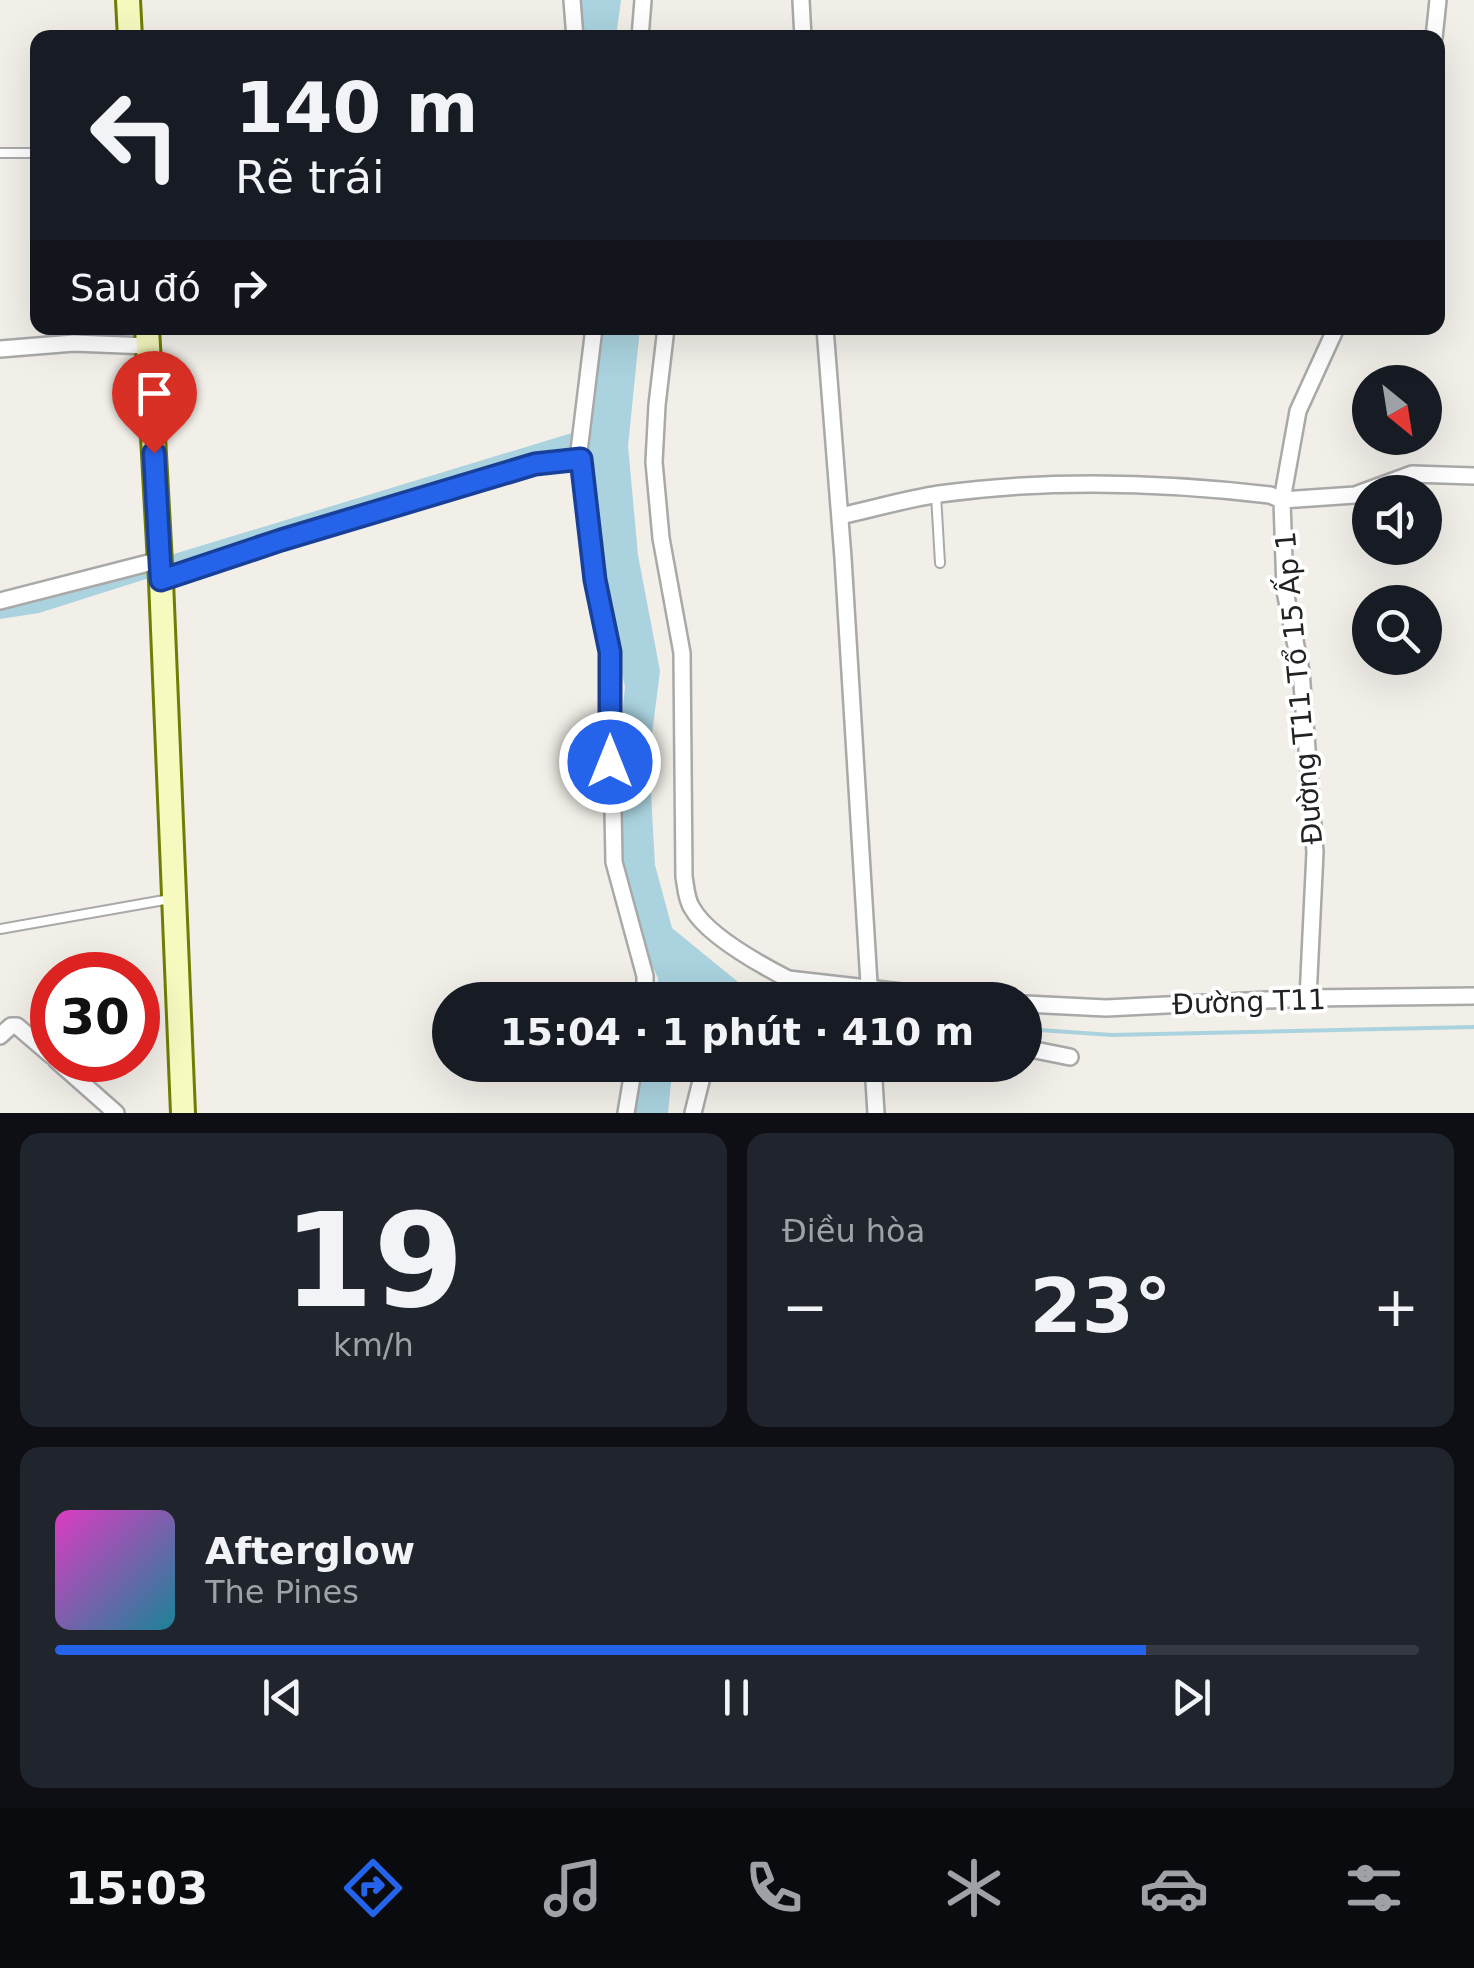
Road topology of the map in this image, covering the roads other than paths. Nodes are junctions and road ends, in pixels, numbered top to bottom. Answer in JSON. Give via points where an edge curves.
{"nodes":[{"id":1,"x":128,"y":0,"type":"edge"},
{"id":2,"x":572,"y":0,"type":"edge"},
{"id":3,"x":643,"y":0,"type":"edge"},
{"id":4,"x":802,"y":0,"type":"edge"},
{"id":5,"x":1438,"y":0,"type":"edge"},
{"id":6,"x":130,"y":30,"type":"edge"},
{"id":7,"x":574,"y":30,"type":"edge"},
{"id":8,"x":641,"y":30,"type":"edge"},
{"id":9,"x":804,"y":30,"type":"edge"},
{"id":10,"x":1435,"y":30,"type":"edge"},
{"id":11,"x":0,"y":153,"type":"edge"},
{"id":12,"x":30,"y":153,"type":"edge"},
{"id":13,"x":593,"y":335,"type":"edge"},
{"id":14,"x":665,"y":335,"type":"edge"},
{"id":15,"x":826,"y":335,"type":"edge"},
{"id":16,"x":1333,"y":335,"type":"edge"},
{"id":17,"x":147,"y":337,"type":"edge"},
{"id":18,"x":0,"y":349,"type":"edge"},
{"id":19,"x":580,"y":455,"type":"junction"},
{"id":20,"x":1474,"y":476,"type":"edge"},
{"id":21,"x":936,"y":495,"type":"junction"},
{"id":22,"x":1282,"y":500,"type":"junction"},
{"id":23,"x":840,"y":516,"type":"junction"},
{"id":24,"x":940,"y":563,"type":"dead end"},
{"id":25,"x":161,"y":573,"type":"junction"},
{"id":26,"x":0,"y":601,"type":"edge"},
{"id":27,"x":175,"y":899,"type":"junction"},
{"id":28,"x":0,"y":928,"type":"edge"},
{"id":29,"x":645,"y":982,"type":"edge"},
{"id":30,"x":779,"y":982,"type":"edge"},
{"id":31,"x":869,"y":982,"type":"edge"},
{"id":32,"x":1474,"y":996,"type":"edge"},
{"id":33,"x":1308,"y":998,"type":"junction"},
{"id":34,"x":1042,"y":1005,"type":"edge"},
{"id":35,"x":0,"y":1036,"type":"edge"},
{"id":36,"x":30,"y":1037,"type":"edge"},
{"id":37,"x":1042,"y":1051,"type":"edge"},
{"id":38,"x":1070,"y":1057,"type":"dead end"},
{"id":39,"x":81,"y":1082,"type":"edge"},
{"id":40,"x":631,"y":1082,"type":"edge"},
{"id":41,"x":701,"y":1082,"type":"edge"},
{"id":42,"x":874,"y":1082,"type":"edge"},
{"id":43,"x":116,"y":1113,"type":"edge"},
{"id":44,"x":183,"y":1113,"type":"edge"},
{"id":45,"x":626,"y":1113,"type":"edge"},
{"id":46,"x":693,"y":1113,"type":"edge"},
{"id":47,"x":876,"y":1113,"type":"edge"}],
"edges":[{"from":1,"to":6,"type":"street"},
{"from":2,"to":7,"type":"street"},
{"from":3,"to":8,"type":"street"},
{"from":4,"to":9,"type":"street"},
{"from":5,"to":10,"type":"street"},
{"from":11,"to":12,"type":"lane"},
{"from":13,"to":19,"type":"street"},
{"from":14,"to":30,"type":"street","via":[[654,462],[660,538],[682,653],[688,901],[703,923]]},
{"from":15,"to":23,"type":"street"},
{"from":16,"to":22,"type":"street","name":"Đường T11 Tổ 15 Ấp 1","via":[[1298,411]]},
{"from":17,"to":18,"type":"street"},
{"from":17,"to":25,"type":"street"},
{"from":19,"to":25,"type":"street"},
{"from":19,"to":29,"type":"street","via":[[610,652],[614,862]]},
{"from":20,"to":22,"type":"street","via":[[1412,474],[1355,496]]},
{"from":21,"to":22,"type":"street","via":[[1186,484]]},
{"from":21,"to":23,"type":"street"},
{"from":21,"to":24,"type":"lane"},
{"from":22,"to":33,"type":"street","name":"Đường T11 Tổ 15 Ấp 1","via":[[1285,591],[1301,671],[1315,852]]},
{"from":23,"to":31,"type":"street"},
{"from":25,"to":26,"type":"street"},
{"from":25,"to":27,"type":"street"},
{"from":27,"to":28,"type":"lane"},
{"from":27,"to":44,"type":"street"},
{"from":32,"to":33,"type":"street","name":"Đường T11"},
{"from":33,"to":34,"type":"street","name":"Đường T11"},
{"from":35,"to":36,"type":"street","via":[[17,1026]]},
{"from":37,"to":38,"type":"street"},
{"from":39,"to":43,"type":"street"},
{"from":40,"to":45,"type":"street"},
{"from":41,"to":46,"type":"street"},
{"from":42,"to":47,"type":"street"}]}
